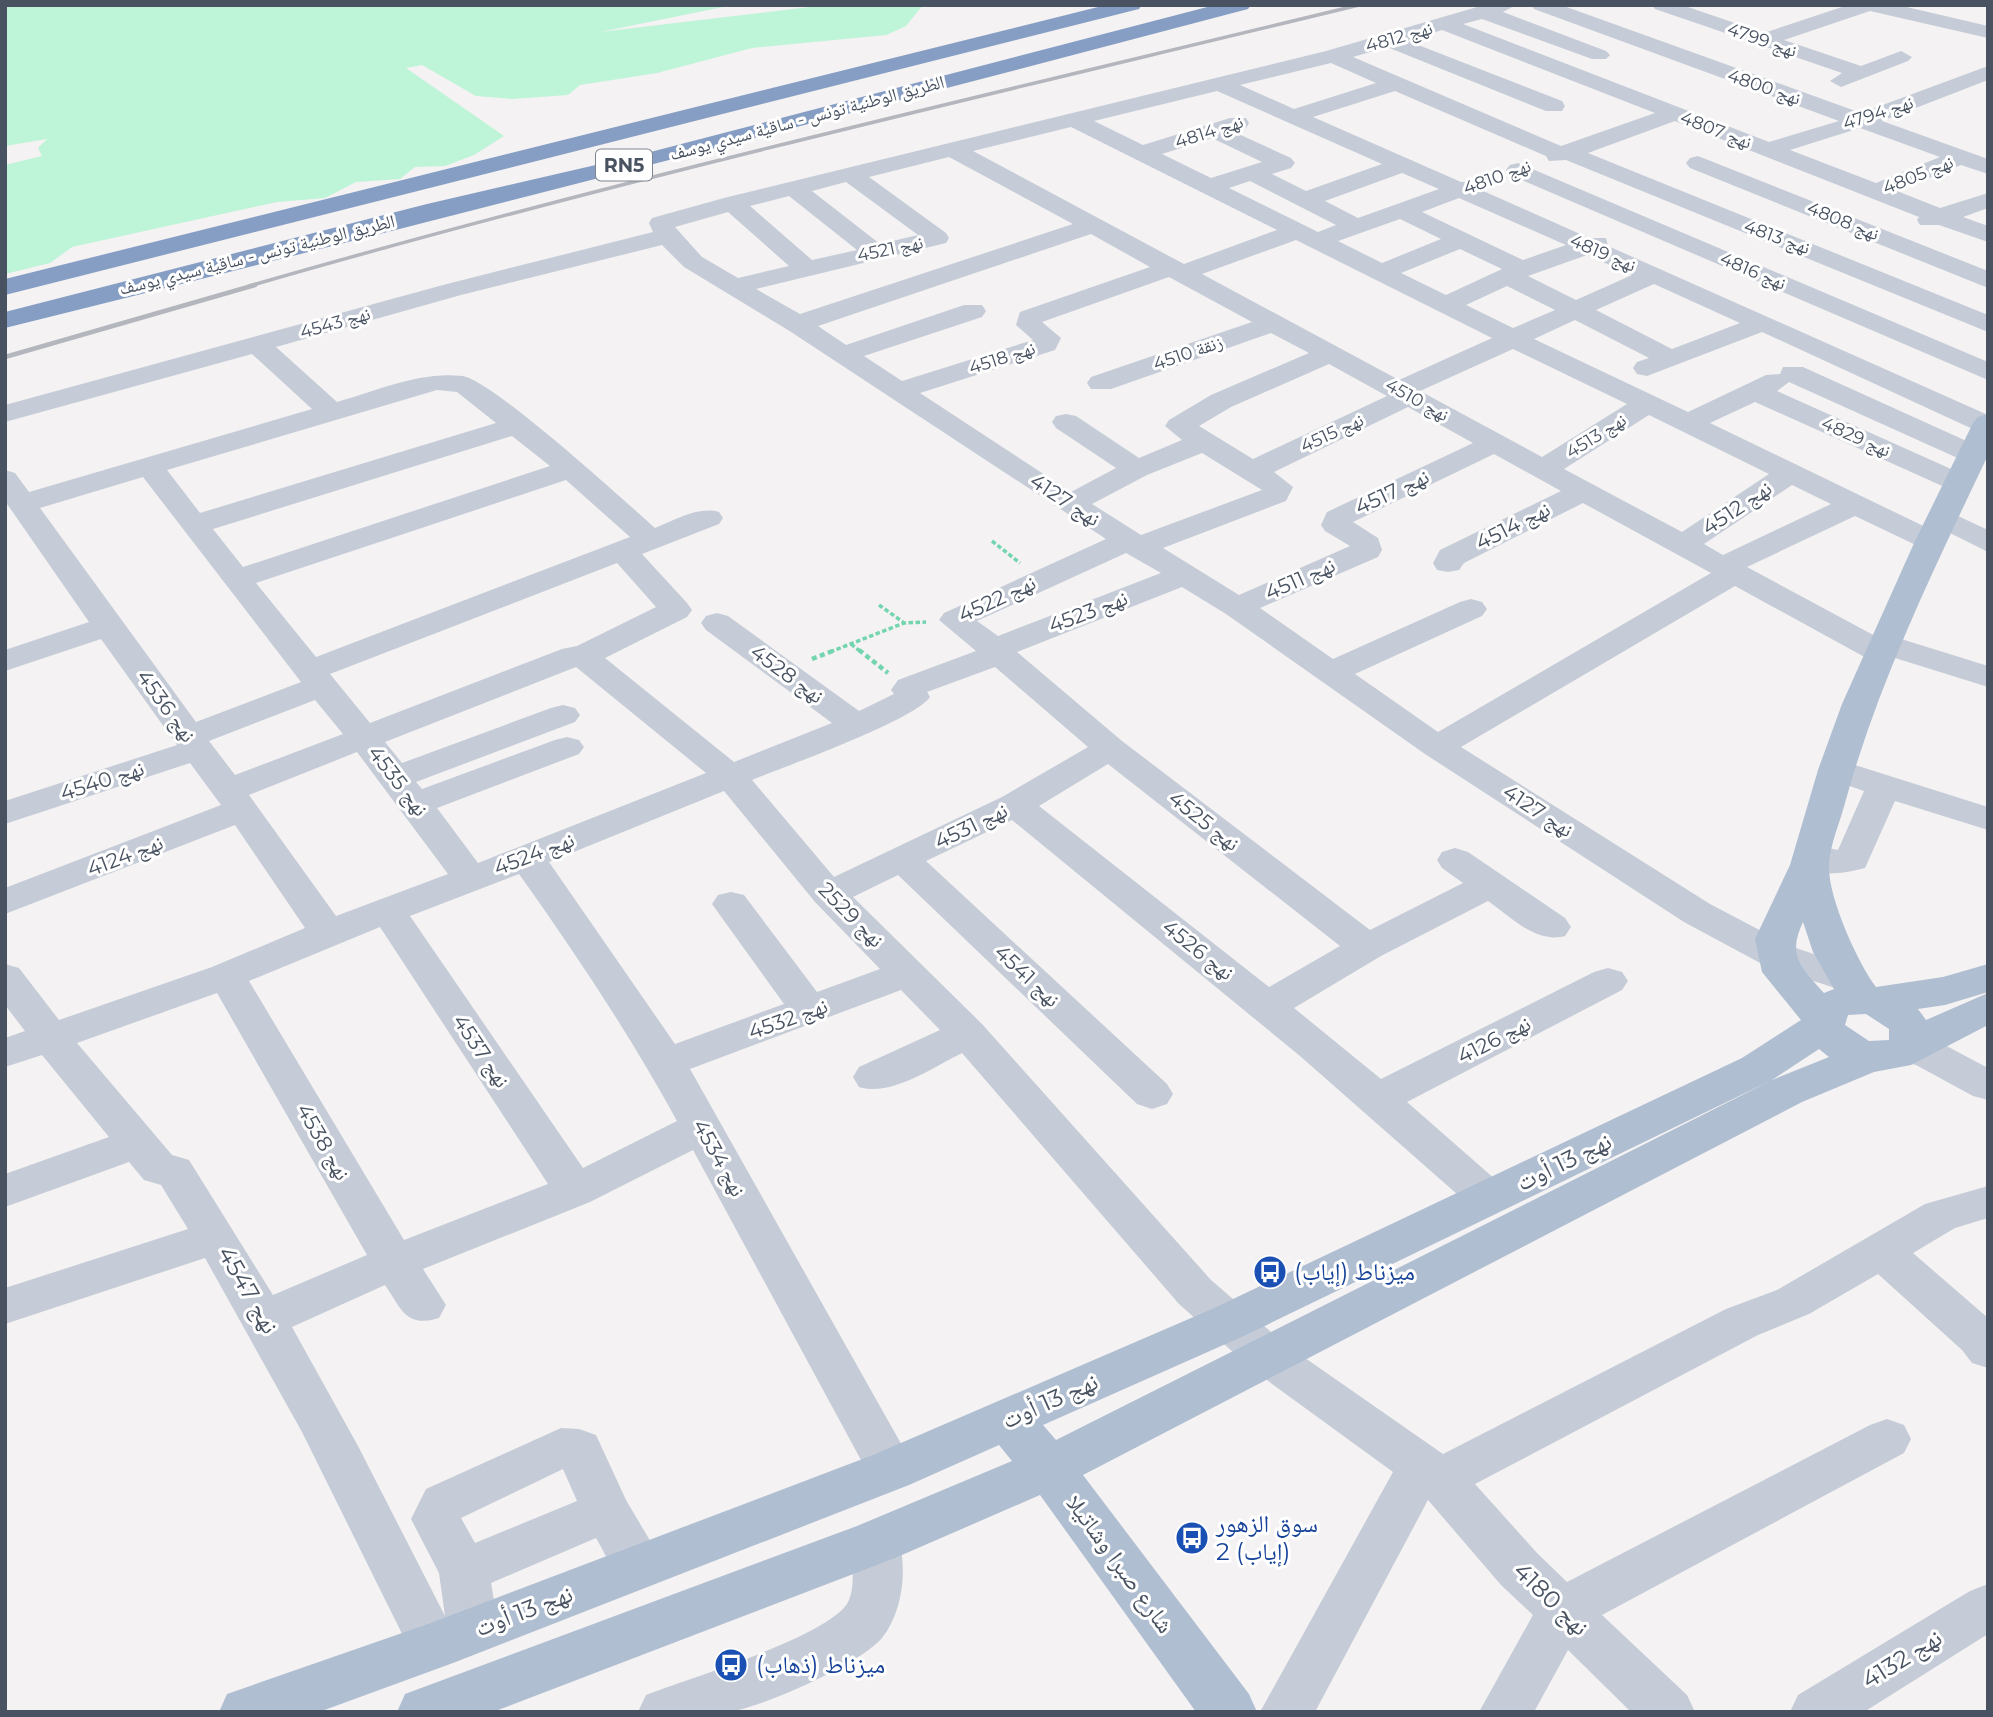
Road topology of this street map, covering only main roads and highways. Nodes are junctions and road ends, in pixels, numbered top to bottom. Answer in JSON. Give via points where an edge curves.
{"nodes":[{"id":1,"x":1132,"y":5,"type":"edge"},
{"id":2,"x":1241,"y":5,"type":"edge"},
{"id":3,"x":5,"y":287,"type":"edge"},
{"id":4,"x":5,"y":320,"type":"edge"},
{"id":5,"x":1976,"y":446,"type":"edge"},
{"id":6,"x":1810,"y":861,"type":"junction"},
{"id":7,"x":1988,"y":978,"type":"edge"},
{"id":8,"x":1846,"y":1005,"type":"junction"},
{"id":9,"x":1988,"y":1007,"type":"edge"},
{"id":10,"x":1895,"y":1051,"type":"junction"},
{"id":11,"x":1008,"y":1420,"type":"junction"},
{"id":12,"x":1049,"y":1468,"type":"junction"},
{"id":13,"x":247,"y":1712,"type":"edge"},
{"id":14,"x":425,"y":1712,"type":"edge"},
{"id":15,"x":1229,"y":1712,"type":"edge"}],
"edges":[{"from":1,"to":3,"type":"highway","name":"الطريق الوطنية تونس - ساقية سيدي يوسف","number":"RN5"},
{"from":2,"to":4,"type":"highway","name":"الطريق الوطنية تونس - ساقية سيدي يوسف","number":"RN5"},
{"from":5,"to":6,"type":"main road","via":[[1884,649],[1836,771]]},
{"from":6,"to":8,"type":"main road","via":[[1825,938]]},
{"from":6,"to":8,"type":"main road","via":[[1780,924],[1776,955],[1794,989]]},
{"from":7,"to":8,"type":"main road","via":[[1928,995]]},
{"from":8,"to":10,"type":"main road","via":[[1840,1045]]},
{"from":8,"to":10,"type":"main road","via":[[1892,1009],[1907,1021],[1913,1035]]},
{"from":8,"to":11,"type":"main road","name":"نهج 13 أوت","via":[[1757,1069],[1229,1322]]},
{"from":9,"to":10,"type":"main road","name":"نهج 13 أوت"},
{"from":10,"to":12,"type":"main road","name":"نهج 13 أوت","via":[[1787,1091]]},
{"from":11,"to":12,"type":"main road","name":"شارع صبرا وشاتيلا"},
{"from":11,"to":13,"type":"main road","name":"نهج 13 أوت","via":[[891,1470],[454,1638]]},
{"from":12,"to":14,"type":"main road","name":"نهج 13 أوت","via":[[876,1542]]},
{"from":12,"to":15,"type":"main road","name":"شارع صبرا وشاتيلا"}]}
